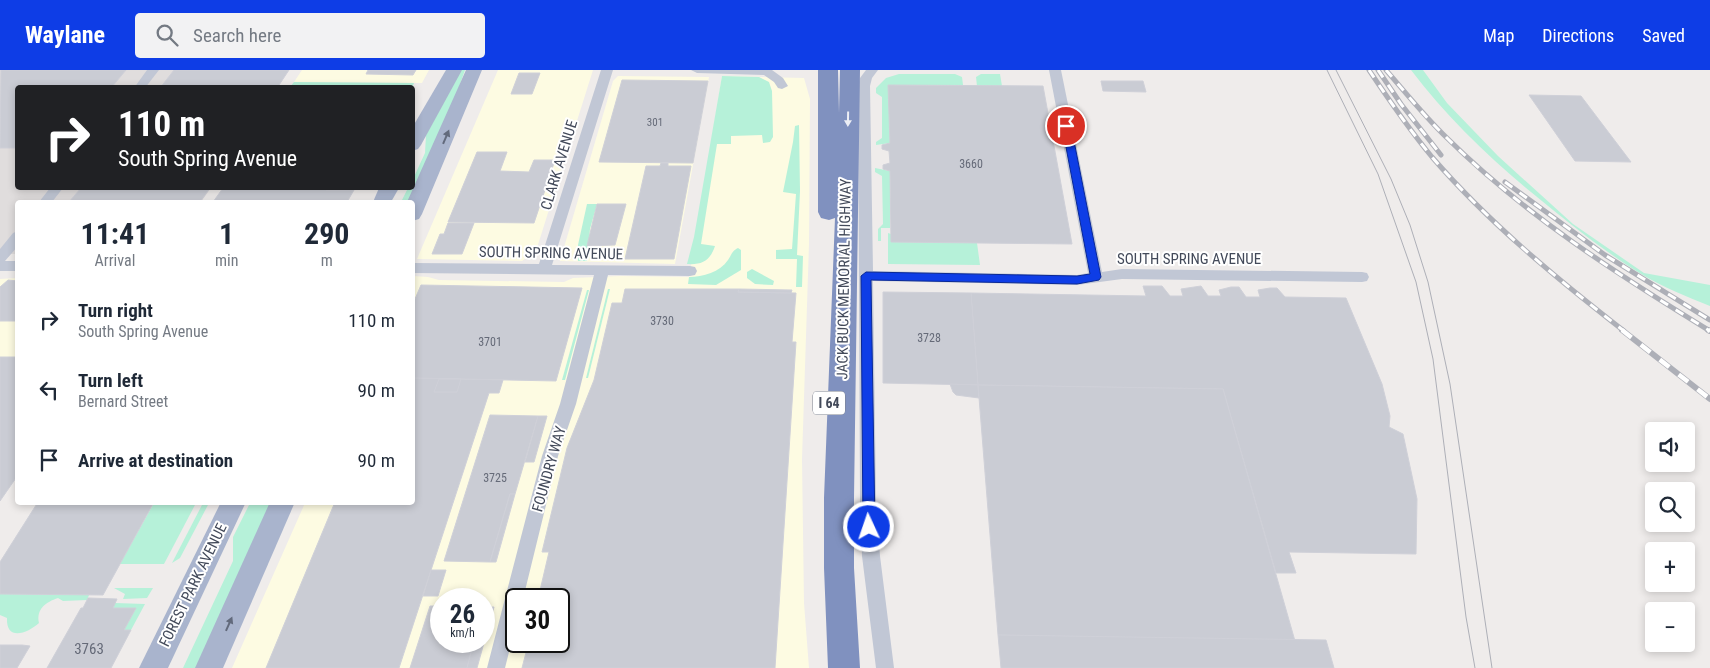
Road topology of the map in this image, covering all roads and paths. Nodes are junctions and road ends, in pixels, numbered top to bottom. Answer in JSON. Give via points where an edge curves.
{"nodes":[{"id":1,"x":153,"y":70,"type":"edge"},
{"id":2,"x":439,"y":70,"type":"edge"},
{"id":3,"x":454,"y":70,"type":"edge"},
{"id":4,"x":474,"y":70,"type":"edge"},
{"id":5,"x":490,"y":70,"type":"edge"},
{"id":6,"x":607,"y":70,"type":"edge"},
{"id":7,"x":697,"y":70,"type":"edge"},
{"id":8,"x":812,"y":70,"type":"edge"},
{"id":9,"x":828,"y":70,"type":"edge"},
{"id":10,"x":850,"y":70,"type":"edge"},
{"id":11,"x":871,"y":70,"type":"edge"},
{"id":12,"x":1055,"y":70,"type":"edge"},
{"id":13,"x":141,"y":85,"type":"edge"},
{"id":14,"x":782,"y":86,"type":"dead end"},
{"id":15,"x":415,"y":123,"type":"edge"},
{"id":16,"x":415,"y":140,"type":"edge"},
{"id":17,"x":427,"y":182,"type":"junction"},
{"id":18,"x":55,"y":190,"type":"edge"},
{"id":19,"x":47,"y":200,"type":"edge"},
{"id":20,"x":415,"y":208,"type":"edge"},
{"id":21,"x":846,"y":221,"type":"junction"},
{"id":22,"x":15,"y":240,"type":"edge"},
{"id":23,"x":0,"y":258,"type":"edge"},
{"id":24,"x":0,"y":266,"type":"edge"},
{"id":25,"x":15,"y":266,"type":"edge"},
{"id":26,"x":415,"y":268,"type":"edge"},
{"id":27,"x":544,"y":270,"type":"junction"},
{"id":28,"x":602,"y":270,"type":"junction"},
{"id":29,"x":690,"y":271,"type":"dead end"},
{"id":30,"x":866,"y":276,"type":"junction"},
{"id":31,"x":1096,"y":277,"type":"junction"},
{"id":32,"x":1362,"y":277,"type":"dead end"},
{"id":33,"x":233,"y":505,"type":"edge"},
{"id":34,"x":282,"y":505,"type":"edge"},
{"id":35,"x":153,"y":668,"type":"edge"},
{"id":36,"x":209,"y":668,"type":"edge"},
{"id":37,"x":496,"y":668,"type":"edge"},
{"id":38,"x":838,"y":668,"type":"edge"},
{"id":39,"x":844,"y":668,"type":"edge"},
{"id":40,"x":885,"y":668,"type":"edge"}],
"edges":[{"from":1,"to":13,"type":"street"},
{"from":2,"to":15,"type":"main road"},
{"from":3,"to":16,"type":"main road"},
{"from":17,"to":4,"type":"main road","one_way":true},
{"from":5,"to":17,"type":"main road","via":[[458,145]]},
{"from":6,"to":27,"type":"street","name":"CLARK AVENUE"},
{"from":7,"to":14,"type":"street","via":[[767,72]]},
{"from":8,"to":21,"type":"highway"},
{"from":9,"to":38,"type":"highway","name":"JACK BUCK MEMORIAL HIGHWAY","number":"I 64","via":[[829,425]]},
{"from":10,"to":21,"type":"highway","name":"JACK BUCK MEMORIAL HIGHWAY","number":"I 64","one_way":true},
{"from":11,"to":30,"type":"street","via":[[864,86]]},
{"from":12,"to":31,"type":"street"},
{"from":17,"to":20,"type":"main road"},
{"from":18,"to":19,"type":"street"},
{"from":21,"to":39,"type":"highway","name":"JACK BUCK MEMORIAL HIGHWAY","number":"I 64","via":[[839,498]]},
{"from":22,"to":23,"type":"street"},
{"from":24,"to":25,"type":"street"},
{"from":26,"to":27,"type":"street","name":"SOUTH SPRING AVENUE"},
{"from":27,"to":28,"type":"street","name":"SOUTH SPRING AVENUE"},
{"from":28,"to":29,"type":"street","name":"SOUTH SPRING AVENUE"},
{"from":28,"to":37,"type":"street","name":"FOUNDRY WAY"},
{"from":30,"to":31,"type":"street","name":"SOUTH SPRING AVENUE","via":[[1077,280]]},
{"from":30,"to":40,"type":"street","via":[[869,525]]},
{"from":31,"to":32,"type":"street","name":"SOUTH SPRING AVENUE","via":[[1122,274]]},
{"from":33,"to":35,"type":"main road","name":"FOREST PARK AVENUE"},
{"from":36,"to":34,"type":"main road","one_way":true}]}
